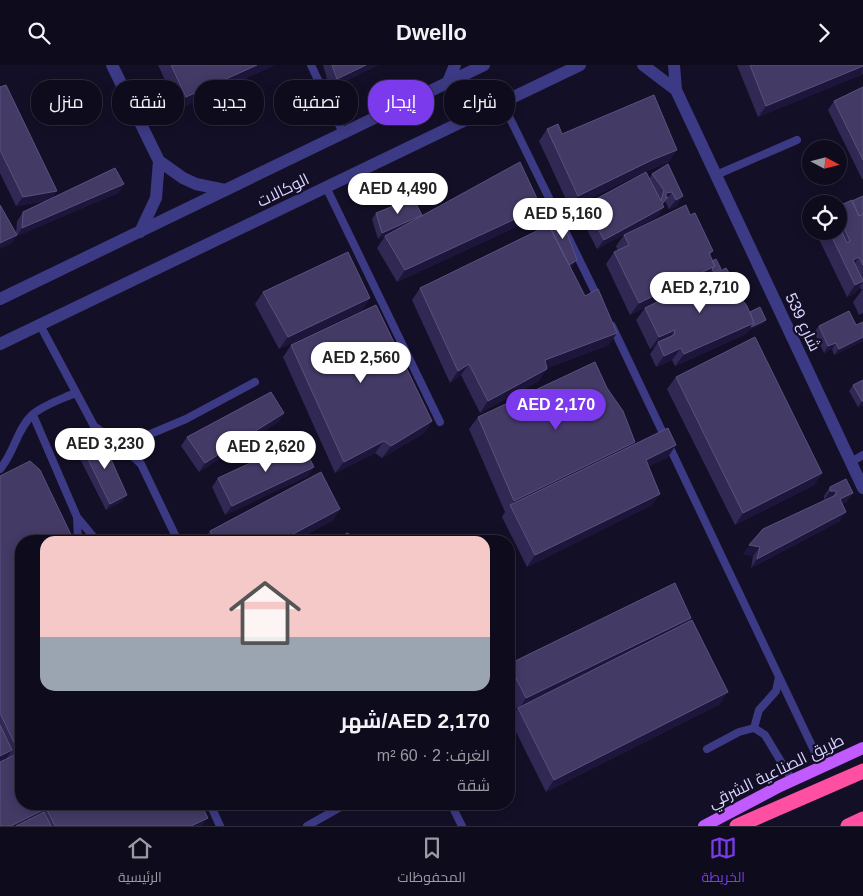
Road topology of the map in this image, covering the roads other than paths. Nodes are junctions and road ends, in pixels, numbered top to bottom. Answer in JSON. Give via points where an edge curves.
{"nodes":[{"id":1,"x":112,"y":65,"type":"edge"},
{"id":2,"x":311,"y":65,"type":"edge"},
{"id":3,"x":455,"y":65,"type":"edge"},
{"id":4,"x":484,"y":65,"type":"edge"},
{"id":5,"x":580,"y":65,"type":"edge"},
{"id":6,"x":643,"y":65,"type":"edge"},
{"id":7,"x":674,"y":65,"type":"edge"},
{"id":8,"x":449,"y":80,"type":"edge"},
{"id":9,"x":452,"y":80,"type":"edge"},
{"id":10,"x":444,"y":84,"type":"edge"},
{"id":11,"x":676,"y":90,"type":"junction"},
{"id":12,"x":515,"y":96,"type":"edge"},
{"id":13,"x":454,"y":125,"type":"edge"},
{"id":14,"x":513,"y":125,"type":"edge"},
{"id":15,"x":343,"y":133,"type":"junction"},
{"id":16,"x":797,"y":140,"type":"dead end"},
{"id":17,"x":159,"y":161,"type":"junction"},
{"id":18,"x":716,"y":175,"type":"junction"},
{"id":19,"x":326,"y":187,"type":"junction"},
{"id":20,"x":225,"y":190,"type":"junction"},
{"id":21,"x":140,"y":231,"type":"junction"},
{"id":22,"x":0,"y":299,"type":"edge"},
{"id":23,"x":604,"y":309,"type":"edge"},
{"id":24,"x":608,"y":318,"type":"edge"},
{"id":25,"x":40,"y":325,"type":"junction"},
{"id":26,"x":0,"y":344,"type":"edge"},
{"id":27,"x":255,"y":382,"type":"dead end"},
{"id":28,"x":75,"y":393,"type":"junction"},
{"id":29,"x":32,"y":415,"type":"junction"},
{"id":30,"x":440,"y":421,"type":"dead end"},
{"id":31,"x":122,"y":446,"type":"junction"},
{"id":32,"x":863,"y":455,"type":"edge"},
{"id":33,"x":851,"y":462,"type":"junction"},
{"id":34,"x":0,"y":469,"type":"edge"},
{"id":35,"x":863,"y":488,"type":"edge"},
{"id":36,"x":78,"y":517,"type":"junction"},
{"id":37,"x":78,"y":535,"type":"edge"},
{"id":38,"x":92,"y":535,"type":"edge"},
{"id":39,"x":175,"y":535,"type":"edge"},
{"id":40,"x":780,"y":675,"type":"junction"},
{"id":41,"x":754,"y":728,"type":"junction"},
{"id":42,"x":863,"y":748,"type":"edge"},
{"id":43,"x":707,"y":749,"type":"dead end"},
{"id":44,"x":822,"y":767,"type":"junction"},
{"id":45,"x":863,"y":771,"type":"edge"},
{"id":46,"x":792,"y":780,"type":"junction"},
{"id":47,"x":213,"y":810,"type":"edge"},
{"id":48,"x":335,"y":810,"type":"edge"},
{"id":49,"x":454,"y":810,"type":"edge"},
{"id":50,"x":863,"y":819,"type":"edge"},
{"id":51,"x":220,"y":826,"type":"edge"},
{"id":52,"x":307,"y":826,"type":"edge"},
{"id":53,"x":462,"y":826,"type":"edge"},
{"id":54,"x":704,"y":826,"type":"edge"},
{"id":55,"x":737,"y":826,"type":"edge"},
{"id":56,"x":848,"y":826,"type":"edge"}],
"edges":[{"from":1,"to":17,"type":"street"},
{"from":2,"to":15,"type":"lane"},
{"from":3,"to":8,"type":"street"},
{"from":4,"to":9,"type":"street","name":"الوكالات"},
{"from":5,"to":12,"type":"street","name":"الوكالات"},
{"from":6,"to":11,"type":"street","name":"شارع 539"},
{"from":7,"to":11,"type":"street","name":"شارع 539"},
{"from":10,"to":15,"type":"street","name":"الوكالات"},
{"from":11,"to":18,"type":"street","name":"شارع 539"},
{"from":13,"to":19,"type":"street","name":"الوكالات"},
{"from":14,"to":23,"type":"lane"},
{"from":15,"to":20,"type":"street","name":"الوكالات"},
{"from":16,"to":18,"type":"lane"},
{"from":17,"to":20,"type":"street","via":[[196,184]]},
{"from":17,"to":21,"type":"street","via":[[156,198]]},
{"from":18,"to":33,"type":"street","name":"شارع 539"},
{"from":19,"to":25,"type":"street","name":"الوكالات"},
{"from":19,"to":30,"type":"lane"},
{"from":20,"to":21,"type":"street","name":"الوكالات"},
{"from":21,"to":22,"type":"street","name":"الوكالات"},
{"from":24,"to":40,"type":"lane"},
{"from":25,"to":26,"type":"street","name":"الوكالات"},
{"from":25,"to":28,"type":"lane"},
{"from":27,"to":31,"type":"lane","via":[[186,419]]},
{"from":28,"to":29,"type":"lane"},
{"from":28,"to":31,"type":"lane","via":[[94,426]]},
{"from":29,"to":34,"type":"lane","via":[[20,432],[10,459]]},
{"from":29,"to":36,"type":"lane"},
{"from":31,"to":39,"type":"lane","via":[[141,464]]},
{"from":32,"to":33,"type":"lane"},
{"from":33,"to":35,"type":"street","name":"شارع 539"},
{"from":36,"to":37,"type":"lane"},
{"from":36,"to":38,"type":"lane"},
{"from":40,"to":41,"type":"lane","via":[[776,691],[759,710]]},
{"from":40,"to":44,"type":"lane"},
{"from":41,"to":43,"type":"lane","via":[[738,732]]},
{"from":41,"to":46,"type":"lane","via":[[765,735]]},
{"from":42,"to":44,"type":"main road","name":"طريق الصناعية الشرقي"},
{"from":44,"to":46,"type":"main road","name":"طريق الصناعية الشرقي"},
{"from":45,"to":55,"type":"highway"},
{"from":46,"to":54,"type":"main road","name":"طريق الصناعية الشرقي"},
{"from":47,"to":51,"type":"lane"},
{"from":48,"to":52,"type":"lane"},
{"from":49,"to":53,"type":"lane"},
{"from":50,"to":56,"type":"highway"}]}
